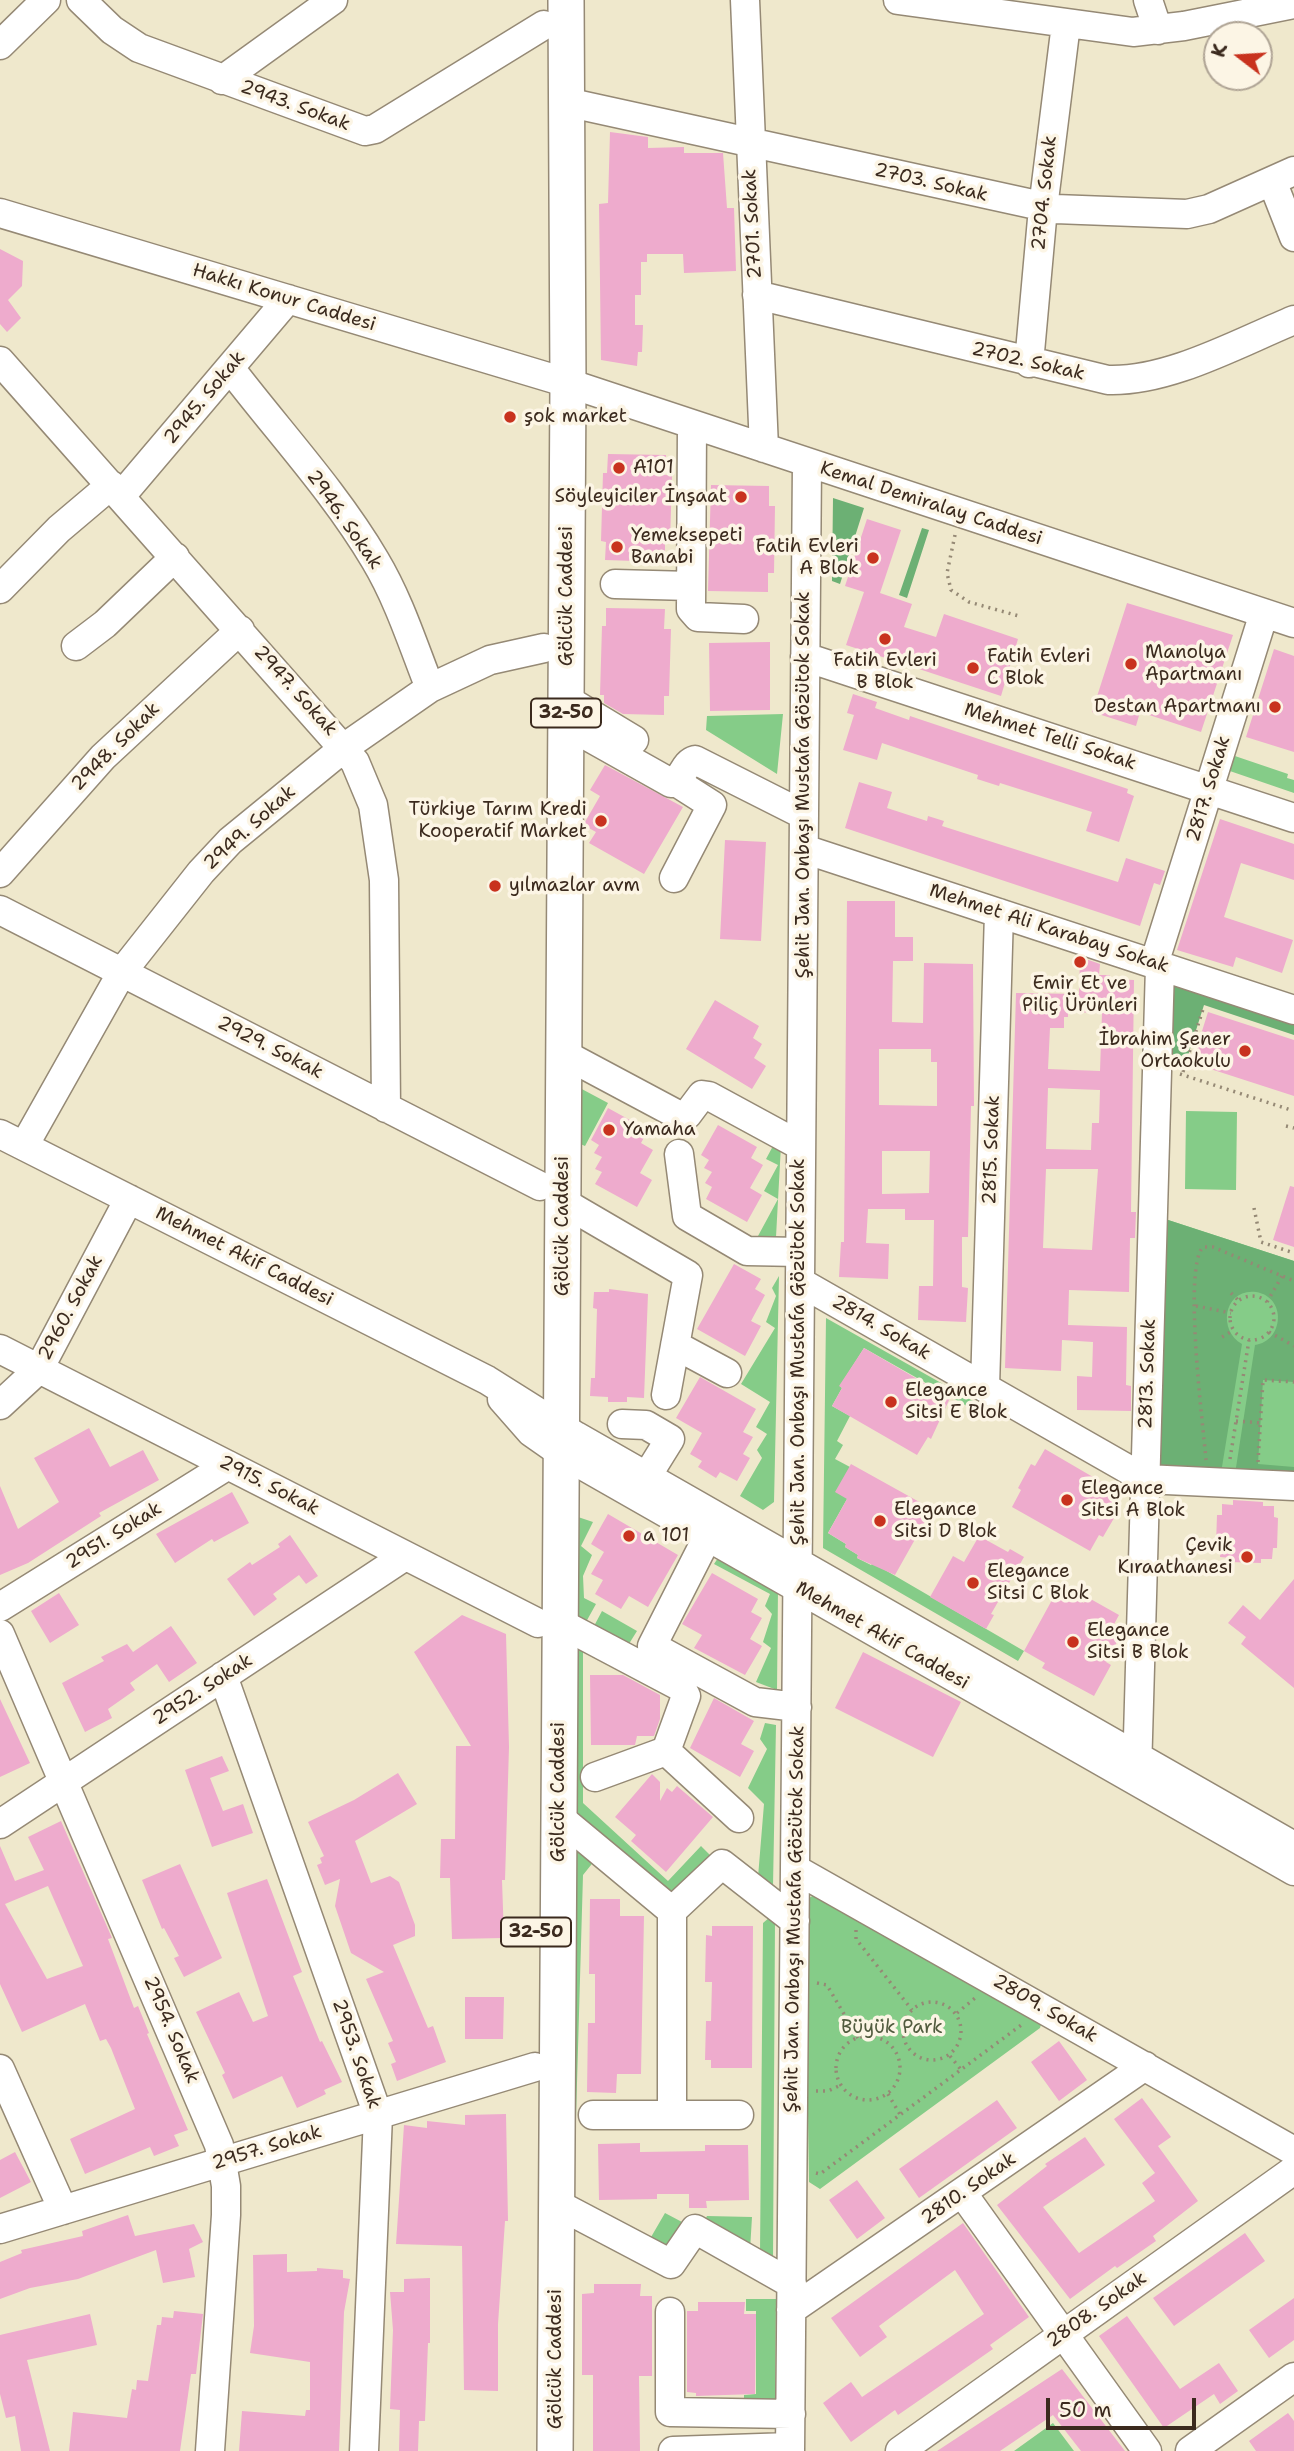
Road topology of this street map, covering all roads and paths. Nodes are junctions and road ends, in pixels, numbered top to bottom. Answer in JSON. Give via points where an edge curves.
{"nodes":[{"id":1,"x":81,"y":0,"type":"edge"},
{"id":2,"x":333,"y":0,"type":"edge"},
{"id":3,"x":745,"y":0,"type":"edge"},
{"id":4,"x":1148,"y":0,"type":"edge"},
{"id":5,"x":906,"y":1,"type":"edge"},
{"id":6,"x":38,"y":3,"type":"edge"},
{"id":7,"x":1294,"y":4,"type":"edge"},
{"id":8,"x":551,"y":8,"type":"edge"},
{"id":9,"x":1049,"y":15,"type":"edge"},
{"id":10,"x":1158,"y":30,"type":"junction"},
{"id":11,"x":0,"y":45,"type":"edge"},
{"id":12,"x":222,"y":80,"type":"junction"},
{"id":13,"x":566,"y":102,"type":"junction"},
{"id":14,"x":749,"y":141,"type":"junction"},
{"id":15,"x":1283,"y":176,"type":"edge"},
{"id":16,"x":1043,"y":208,"type":"junction"},
{"id":17,"x":0,"y":213,"type":"edge"},
{"id":18,"x":1294,"y":237,"type":"edge"},
{"id":19,"x":757,"y":295,"type":"junction"},
{"id":20,"x":288,"y":299,"type":"junction"},
{"id":21,"x":1294,"y":320,"type":"edge"},
{"id":22,"x":1028,"y":363,"type":"junction"},
{"id":23,"x":1,"y":364,"type":"edge"},
{"id":24,"x":230,"y":368,"type":"junction"},
{"id":25,"x":557,"y":380,"type":"junction"},
{"id":26,"x":692,"y":425,"type":"junction"},
{"id":27,"x":764,"y":448,"type":"junction"},
{"id":28,"x":807,"y":463,"type":"junction"},
{"id":29,"x":116,"y":490,"type":"junction"},
{"id":30,"x":961,"y":514,"type":"junction"},
{"id":31,"x":823,"y":542,"type":"dead end"},
{"id":32,"x":850,"y":552,"type":"dead end"},
{"id":33,"x":175,"y":557,"type":"junction"},
{"id":34,"x":615,"y":584,"type":"dead end"},
{"id":35,"x":690,"y":586,"type":"junction"},
{"id":36,"x":0,"y":589,"type":"edge"},
{"id":37,"x":1264,"y":613,"type":"junction"},
{"id":38,"x":1020,"y":616,"type":"dead end"},
{"id":39,"x":744,"y":619,"type":"dead end"},
{"id":40,"x":1294,"y":622,"type":"edge"},
{"id":41,"x":240,"y":630,"type":"junction"},
{"id":42,"x":76,"y":646,"type":"dead end"},
{"id":43,"x":544,"y":648,"type":"junction"},
{"id":44,"x":805,"y":657,"type":"junction"},
{"id":45,"x":430,"y":688,"type":"junction"},
{"id":46,"x":566,"y":712,"type":"junction"},
{"id":47,"x":634,"y":740,"type":"dead end"},
{"id":48,"x":345,"y":747,"type":"junction"},
{"id":49,"x":676,"y":782,"type":"junction"},
{"id":50,"x":1209,"y":790,"type":"junction"},
{"id":51,"x":804,"y":815,"type":"junction"},
{"id":52,"x":1294,"y":818,"type":"edge"},
{"id":53,"x":804,"y":849,"type":"junction"},
{"id":54,"x":0,"y":873,"type":"edge"},
{"id":55,"x":674,"y":878,"type":"dead end"},
{"id":56,"x":0,"y":910,"type":"edge"},
{"id":57,"x":999,"y":913,"type":"junction"},
{"id":58,"x":1157,"y":965,"type":"junction"},
{"id":59,"x":122,"y":972,"type":"junction"},
{"id":60,"x":1217,"y":1009,"type":"dead end"},
{"id":61,"x":1294,"y":1010,"type":"edge"},
{"id":62,"x":564,"y":1054,"type":"junction"},
{"id":63,"x":1174,"y":1072,"type":"dead end"},
{"id":64,"x":1182,"y":1074,"type":"junction"},
{"id":65,"x":386,"y":1108,"type":"junction"},
{"id":66,"x":1291,"y":1110,"type":"dead end"},
{"id":67,"x":1286,"y":1126,"type":"dead end"},
{"id":68,"x":1294,"y":1128,"type":"edge"},
{"id":69,"x":12,"y":1140,"type":"edge"},
{"id":70,"x":801,"y":1146,"type":"junction"},
{"id":71,"x":679,"y":1154,"type":"dead end"},
{"id":72,"x":552,"y":1194,"type":"junction"},
{"id":73,"x":129,"y":1199,"type":"junction"},
{"id":74,"x":1254,"y":1208,"type":"dead end"},
{"id":75,"x":800,"y":1252,"type":"junction"},
{"id":76,"x":1294,"y":1254,"type":"edge"},
{"id":77,"x":1282,"y":1276,"type":"junction"},
{"id":78,"x":1294,"y":1281,"type":"edge"},
{"id":79,"x":800,"y":1282,"type":"junction"},
{"id":80,"x":1231,"y":1293,"type":"dead end"},
{"id":81,"x":1238,"y":1301,"type":"junction"},
{"id":82,"x":1267,"y":1302,"type":"junction"},
{"id":83,"x":1196,"y":1306,"type":"junction"},
{"id":84,"x":1231,"y":1313,"type":"junction"},
{"id":85,"x":1234,"y":1330,"type":"junction"},
{"id":86,"x":1269,"y":1332,"type":"junction"},
{"id":87,"x":1222,"y":1337,"type":"dead end"},
{"id":88,"x":1249,"y":1340,"type":"junction"},
{"id":89,"x":1293,"y":1343,"type":"edge"},
{"id":90,"x":675,"y":1345,"type":"junction"},
{"id":91,"x":0,"y":1349,"type":"edge"},
{"id":92,"x":39,"y":1369,"type":"junction"},
{"id":93,"x":727,"y":1373,"type":"dead end"},
{"id":94,"x":1294,"y":1382,"type":"edge"},
{"id":95,"x":985,"y":1387,"type":"junction"},
{"id":96,"x":666,"y":1395,"type":"dead end"},
{"id":97,"x":0,"y":1405,"type":"edge"},
{"id":98,"x":1236,"y":1421,"type":"junction"},
{"id":99,"x":1261,"y":1423,"type":"junction"},
{"id":100,"x":622,"y":1424,"type":"dead end"},
{"id":101,"x":550,"y":1433,"type":"junction"},
{"id":102,"x":1258,"y":1464,"type":"dead end"},
{"id":103,"x":228,"y":1465,"type":"junction"},
{"id":104,"x":647,"y":1476,"type":"junction"},
{"id":105,"x":1217,"y":1477,"type":"junction"},
{"id":106,"x":1145,"y":1479,"type":"junction"},
{"id":107,"x":1294,"y":1486,"type":"edge"},
{"id":108,"x":708,"y":1536,"type":"junction"},
{"id":109,"x":405,"y":1556,"type":"junction"},
{"id":110,"x":798,"y":1574,"type":"junction"},
{"id":111,"x":0,"y":1607,"type":"edge"},
{"id":112,"x":549,"y":1623,"type":"junction"},
{"id":113,"x":0,"y":1634,"type":"edge"},
{"id":114,"x":223,"y":1676,"type":"junction"},
{"id":115,"x":797,"y":1707,"type":"junction"},
{"id":116,"x":666,"y":1751,"type":"junction"},
{"id":117,"x":1137,"y":1770,"type":"junction"},
{"id":118,"x":596,"y":1777,"type":"dead end"},
{"id":119,"x":64,"y":1782,"type":"junction"},
{"id":120,"x":559,"y":1817,"type":"junction"},
{"id":121,"x":739,"y":1818,"type":"dead end"},
{"id":122,"x":0,"y":1824,"type":"edge"},
{"id":123,"x":1294,"y":1846,"type":"edge"},
{"id":124,"x":795,"y":1869,"type":"junction"},
{"id":125,"x":1294,"y":1871,"type":"edge"},
{"id":126,"x":857,"y":1903,"type":"junction"},
{"id":127,"x":673,"y":1911,"type":"junction"},
{"id":128,"x":795,"y":1921,"type":"junction"},
{"id":129,"x":794,"y":1978,"type":"junction"},
{"id":130,"x":1044,"y":2009,"type":"junction"},
{"id":131,"x":912,"y":2010,"type":"junction"},
{"id":132,"x":858,"y":2038,"type":"junction"},
{"id":133,"x":950,"y":2055,"type":"junction"},
{"id":134,"x":1145,"y":2066,"type":"junction"},
{"id":135,"x":535,"y":2067,"type":"junction"},
{"id":136,"x":0,"y":2069,"type":"edge"},
{"id":137,"x":962,"y":2071,"type":"junction"},
{"id":138,"x":887,"y":2093,"type":"junction"},
{"id":139,"x":378,"y":2115,"type":"junction"},
{"id":140,"x":593,"y":2115,"type":"dead end"},
{"id":141,"x":672,"y":2115,"type":"junction"},
{"id":142,"x":739,"y":2115,"type":"dead end"},
{"id":143,"x":901,"y":2116,"type":"junction"},
{"id":144,"x":1294,"y":2151,"type":"edge"},
{"id":145,"x":223,"y":2161,"type":"junction"},
{"id":146,"x":1294,"y":2170,"type":"edge"},
{"id":147,"x":793,"y":2171,"type":"junction"},
{"id":148,"x":963,"y":2194,"type":"junction"},
{"id":149,"x":557,"y":2204,"type":"junction"},
{"id":150,"x":63,"y":2210,"type":"junction"},
{"id":151,"x":0,"y":2229,"type":"edge"},
{"id":152,"x":791,"y":2297,"type":"junction"},
{"id":153,"x":670,"y":2312,"type":"dead end"},
{"id":154,"x":1063,"y":2334,"type":"junction"},
{"id":155,"x":1294,"y":2377,"type":"edge"},
{"id":156,"x":791,"y":2414,"type":"junction"},
{"id":157,"x":790,"y":2449,"type":"edge"},
{"id":158,"x":210,"y":2451,"type":"edge"},
{"id":159,"x":364,"y":2451,"type":"edge"},
{"id":160,"x":532,"y":2451,"type":"edge"},
{"id":161,"x":555,"y":2451,"type":"edge"},
{"id":162,"x":673,"y":2451,"type":"edge"},
{"id":163,"x":900,"y":2451,"type":"edge"},
{"id":164,"x":1147,"y":2451,"type":"edge"},
{"id":165,"x":1190,"y":2451,"type":"edge"}],
"edges":[{"from":1,"to":12,"type":"street","name":"2943. Sokak","via":[[126,41]]},
{"from":2,"to":12,"type":"street"},
{"from":3,"to":14,"type":"street","name":"2701. Sokak"},
{"from":4,"to":10,"type":"street"},
{"from":5,"to":9,"type":"street"},
{"from":6,"to":11,"type":"street"},
{"from":7,"to":10,"type":"street"},
{"from":8,"to":12,"type":"street","name":"2943. Sokak","via":[[370,131]]},
{"from":8,"to":13,"type":"main road","name":"Gölcük Caddesi","number":"32-50"},
{"from":8,"to":25,"type":"main road","name":"Gölcük Caddesi","number":"32-50"},
{"from":9,"to":10,"type":"street","via":[[1133,32]]},
{"from":9,"to":16,"type":"street","name":"2704. Sokak"},
{"from":13,"to":14,"type":"street","name":"2703. Sokak"},
{"from":13,"to":25,"type":"main road","name":"Gölcük Caddesi","number":"32-50"},
{"from":14,"to":16,"type":"street","name":"2703. Sokak"},
{"from":14,"to":19,"type":"street","name":"2701. Sokak"},
{"from":15,"to":16,"type":"street","name":"2703. Sokak","via":[[1187,214]]},
{"from":15,"to":18,"type":"street"},
{"from":16,"to":22,"type":"street","name":"2704. Sokak"},
{"from":17,"to":20,"type":"street","name":"Hakkı Konur Caddesi"},
{"from":19,"to":22,"type":"street","name":"2702. Sokak"},
{"from":19,"to":27,"type":"street","name":"2701. Sokak"},
{"from":20,"to":24,"type":"street","name":"2945. Sokak"},
{"from":20,"to":25,"type":"street","name":"Hakkı Konur Caddesi"},
{"from":21,"to":22,"type":"street","name":"2702. Sokak","via":[[1170,370],[1129,381]]},
{"from":23,"to":29,"type":"street","name":"2947. Sokak"},
{"from":24,"to":29,"type":"street","name":"2945. Sokak"},
{"from":24,"to":45,"type":"street","name":"2946. Sokak","via":[[376,561]]},
{"from":25,"to":26,"type":"street","name":"Kemal Demiralay Caddesi"},
{"from":25,"to":43,"type":"main road","name":"Gölcük Caddesi","number":"32-50"},
{"from":25,"to":46,"type":"main road","name":"Gölcük Caddesi","number":"32-50"},
{"from":26,"to":27,"type":"street","name":"Kemal Demiralay Caddesi"},
{"from":26,"to":35,"type":"street"},
{"from":27,"to":28,"type":"street","name":"Kemal Demiralay Caddesi"},
{"from":28,"to":30,"type":"street","name":"Kemal Demiralay Caddesi"},
{"from":28,"to":44,"type":"street","name":"Şehit Jan. Onbaşı Mustafa Gözütok Sokak"},
{"from":29,"to":33,"type":"street","name":"2947. Sokak"},
{"from":29,"to":36,"type":"street","name":"2945. Sokak","via":[[59,529]]},
{"from":30,"to":37,"type":"street","name":"Kemal Demiralay Caddesi"},
{"from":30,"to":38,"type":"path","via":[[947,573],[951,590],[969,602]]},
{"from":31,"to":32,"type":"path"},
{"from":33,"to":41,"type":"street","name":"2947. Sokak"},
{"from":33,"to":42,"type":"street"},
{"from":34,"to":35,"type":"street"},
{"from":35,"to":39,"type":"street","via":[[691,609],[698,617]]},
{"from":37,"to":40,"type":"street","name":"Kemal Demiralay Caddesi"},
{"from":37,"to":50,"type":"street","name":"2817. Sokak"},
{"from":41,"to":48,"type":"street","name":"2947. Sokak"},
{"from":41,"to":54,"type":"street","name":"2948. Sokak","via":[[103,757]]},
{"from":43,"to":45,"type":"street","name":"2949. Sokak","via":[[490,660]]},
{"from":43,"to":72,"type":"main road","name":"Gölcük Caddesi","number":"32-50"},
{"from":44,"to":50,"type":"street","name":"Mehmet Telli Sokak"},
{"from":44,"to":51,"type":"street","name":"Şehit Jan. Onbaşı Mustafa Gözütok Sokak"},
{"from":45,"to":48,"type":"street","name":"2949. Sokak"},
{"from":46,"to":47,"type":"street"},
{"from":46,"to":49,"type":"street"},
{"from":46,"to":62,"type":"main road","name":"Gölcük Caddesi","number":"32-50"},
{"from":48,"to":59,"type":"street","name":"2949. Sokak","via":[[230,842]]},
{"from":48,"to":65,"type":"street","name":"2947. Sokak","via":[[363,778],[380,842]]},
{"from":49,"to":51,"type":"street","via":[[695,760]]},
{"from":49,"to":55,"type":"street","via":[[712,805]]},
{"from":50,"to":52,"type":"street","name":"Mehmet Telli Sokak"},
{"from":50,"to":58,"type":"street","name":"2817. Sokak"},
{"from":51,"to":53,"type":"street","name":"Şehit Jan. Onbaşı Mustafa Gözütok Sokak"},
{"from":53,"to":57,"type":"street","name":"Mehmet Ali Karabay Sokak"},
{"from":53,"to":70,"type":"street","name":"Şehit Jan. Onbaşı Mustafa Gözütok Sokak"},
{"from":56,"to":59,"type":"street","name":"2929. Sokak"},
{"from":57,"to":58,"type":"street","name":"Mehmet Ali Karabay Sokak"},
{"from":57,"to":95,"type":"street","name":"2815. Sokak"},
{"from":58,"to":61,"type":"street","name":"Mehmet Ali Karabay Sokak"},
{"from":58,"to":106,"type":"street","name":"2813. Sokak"},
{"from":59,"to":65,"type":"street","name":"2929. Sokak"},
{"from":59,"to":69,"type":"street","name":"2949. Sokak"},
{"from":60,"to":64,"type":"path","via":[[1204,1005]]},
{"from":62,"to":70,"type":"street","via":[[682,1117],[702,1095],[709,1096]]},
{"from":62,"to":72,"type":"main road","name":"Gölcük Caddesi","number":"32-50"},
{"from":63,"to":64,"type":"path"},
{"from":64,"to":66,"type":"path"},
{"from":65,"to":72,"type":"street","name":"2929. Sokak"},
{"from":67,"to":68,"type":"path"},
{"from":69,"to":73,"type":"street","name":"Mehmet Akif Caddesi"},
{"from":70,"to":75,"type":"street","name":"Şehit Jan. Onbaşı Mustafa Gözütok Sokak"},
{"from":71,"to":75,"type":"street","via":[[687,1216],[747,1251]]},
{"from":72,"to":90,"type":"street","name":"2929. Sokak","via":[[688,1275]]},
{"from":72,"to":101,"type":"main road","name":"Gölcük Caddesi","number":"32-50"},
{"from":73,"to":92,"type":"street","name":"2960. Sokak"},
{"from":73,"to":101,"type":"street","name":"Mehmet Akif Caddesi","via":[[487,1380]]},
{"from":74,"to":76,"type":"path","via":[[1261,1242]]},
{"from":75,"to":79,"type":"street","name":"Şehit Jan. Onbaşı Mustafa Gözütok Sokak"},
{"from":77,"to":78,"type":"path"},
{"from":77,"to":82,"type":"path"},
{"from":77,"to":83,"type":"path","via":[[1203,1247],[1196,1259]]},
{"from":79,"to":95,"type":"street","name":"2814. Sokak"},
{"from":79,"to":110,"type":"street","name":"Şehit Jan. Onbaşı Mustafa Gözütok Sokak"},
{"from":80,"to":81,"type":"path"},
{"from":81,"to":82,"type":"path","via":[[1252,1296]]},
{"from":81,"to":84,"type":"path"},
{"from":82,"to":86,"type":"path","via":[[1274,1319]]},
{"from":83,"to":84,"type":"path"},
{"from":83,"to":105,"type":"path","via":[[1196,1355]]},
{"from":84,"to":85,"type":"path"},
{"from":85,"to":87,"type":"path"},
{"from":85,"to":88,"type":"path"},
{"from":86,"to":88,"type":"path","via":[[1264,1338]]},
{"from":86,"to":89,"type":"path"},
{"from":88,"to":98,"type":"path"},
{"from":90,"to":93,"type":"street"},
{"from":90,"to":96,"type":"street"},
{"from":91,"to":92,"type":"street","name":"2915. Sokak"},
{"from":92,"to":97,"type":"street","name":"2960. Sokak"},
{"from":92,"to":103,"type":"street","name":"2915. Sokak"},
{"from":94,"to":99,"type":"path","via":[[1263,1380]]},
{"from":95,"to":106,"type":"street","name":"2814. Sokak"},
{"from":98,"to":99,"type":"path"},
{"from":98,"to":105,"type":"path"},
{"from":99,"to":102,"type":"path"},
{"from":100,"to":104,"type":"street","via":[[646,1425],[670,1439]]},
{"from":101,"to":104,"type":"street","name":"Mehmet Akif Caddesi"},
{"from":101,"to":108,"type":"street","name":"Mehmet Akif Caddesi"},
{"from":101,"to":112,"type":"main road","name":"Gölcük Caddesi","number":"32-50"},
{"from":103,"to":109,"type":"street","name":"2915. Sokak"},
{"from":103,"to":111,"type":"street","name":"2951. Sokak"},
{"from":104,"to":110,"type":"street","name":"Mehmet Akif Caddesi"},
{"from":105,"to":106,"type":"street"},
{"from":105,"to":107,"type":"street"},
{"from":106,"to":117,"type":"street","name":"2813. Sokak"},
{"from":108,"to":110,"type":"street","name":"Mehmet Akif Caddesi"},
{"from":108,"to":115,"type":"street","via":[[652,1646],[755,1702]]},
{"from":109,"to":112,"type":"street","name":"2915. Sokak"},
{"from":109,"to":114,"type":"street","name":"2952. Sokak"},
{"from":110,"to":115,"type":"street","name":"Şehit Jan. Onbaşı Mustafa Gözütok Sokak"},
{"from":110,"to":117,"type":"street","name":"Mehmet Akif Caddesi"},
{"from":112,"to":116,"type":"street","name":"2915. Sokak","via":[[681,1687],[686,1696]]},
{"from":112,"to":120,"type":"main road","name":"Gölcük Caddesi","number":"32-50"},
{"from":112,"to":135,"type":"main road","name":"Gölcük Caddesi","number":"32-50"},
{"from":113,"to":119,"type":"street","name":"2954. Sokak"},
{"from":114,"to":119,"type":"street","name":"2952. Sokak"},
{"from":114,"to":139,"type":"street","name":"2953. Sokak"},
{"from":115,"to":124,"type":"street","name":"Şehit Jan. Onbaşı Mustafa Gözütok Sokak"},
{"from":116,"to":118,"type":"street"},
{"from":116,"to":121,"type":"street"},
{"from":117,"to":123,"type":"street","name":"Mehmet Akif Caddesi"},
{"from":117,"to":125,"type":"street","name":"Mehmet Akif Caddesi"},
{"from":119,"to":122,"type":"street","name":"2952. Sokak"},
{"from":119,"to":145,"type":"street","name":"2954. Sokak"},
{"from":120,"to":127,"type":"street"},
{"from":120,"to":149,"type":"main road","name":"Gölcük Caddesi","number":"32-50"},
{"from":124,"to":126,"type":"street","name":"2809. Sokak"},
{"from":124,"to":128,"type":"street","name":"Şehit Jan. Onbaşı Mustafa Gözütok Sokak"},
{"from":126,"to":130,"type":"street","name":"2809. Sokak"},
{"from":126,"to":131,"type":"path","via":[[856,1939]]},
{"from":127,"to":128,"type":"street","via":[[722,1864]]},
{"from":127,"to":141,"type":"street"},
{"from":128,"to":129,"type":"street","name":"Şehit Jan. Onbaşı Mustafa Gözütok Sokak"},
{"from":129,"to":132,"type":"path","via":[[827,1985]]},
{"from":129,"to":147,"type":"street","name":"Şehit Jan. Onbaşı Mustafa Gözütok Sokak"},
{"from":130,"to":134,"type":"street","name":"2809. Sokak"},
{"from":130,"to":137,"type":"path"},
{"from":131,"to":133,"type":"path","via":[[903,2027],[907,2047],[932,2061]]},
{"from":131,"to":133,"type":"path","via":[[931,2002],[956,2014],[961,2031]]},
{"from":132,"to":138,"type":"path","via":[[883,2040],[897,2055],[898,2076]]},
{"from":132,"to":138,"type":"path","via":[[839,2055],[841,2085],[857,2098]]},
{"from":133,"to":137,"type":"path"},
{"from":134,"to":144,"type":"street","name":"2809. Sokak"},
{"from":134,"to":148,"type":"street","name":"2810. Sokak"},
{"from":135,"to":139,"type":"street","name":"2957. Sokak"},
{"from":135,"to":160,"type":"main road","name":"Gölcük Caddesi","number":"32-50"},
{"from":136,"to":150,"type":"street"},
{"from":137,"to":143,"type":"path"},
{"from":138,"to":143,"type":"path"},
{"from":139,"to":145,"type":"street","name":"2957. Sokak"},
{"from":139,"to":159,"type":"street","name":"2953. Sokak"},
{"from":140,"to":141,"type":"street"},
{"from":141,"to":142,"type":"street"},
{"from":143,"to":147,"type":"path","via":[[820,2174]]},
{"from":145,"to":150,"type":"street","name":"2957. Sokak"},
{"from":145,"to":158,"type":"street","name":"2954. Sokak","via":[[226,2215]]},
{"from":146,"to":154,"type":"street","name":"2808. Sokak"},
{"from":147,"to":152,"type":"street","name":"Şehit Jan. Onbaşı Mustafa Gözütok Sokak"},
{"from":148,"to":152,"type":"street","name":"2810. Sokak"},
{"from":148,"to":154,"type":"street"},
{"from":149,"to":152,"type":"street","via":[[671,2264],[695,2229]]},
{"from":149,"to":161,"type":"main road","name":"Gölcük Caddesi","number":"32-50"},
{"from":150,"to":151,"type":"street","name":"2957. Sokak"},
{"from":152,"to":156,"type":"street","name":"Şehit Jan. Onbaşı Mustafa Gözütok Sokak"},
{"from":153,"to":156,"type":"street","via":[[670,2413]]},
{"from":154,"to":163,"type":"street","name":"2808. Sokak"},
{"from":154,"to":164,"type":"street"},
{"from":155,"to":165,"type":"street"},
{"from":156,"to":157,"type":"street","name":"Şehit Jan. Onbaşı Mustafa Gözütok Sokak"},
{"from":157,"to":162,"type":"street"}]}
